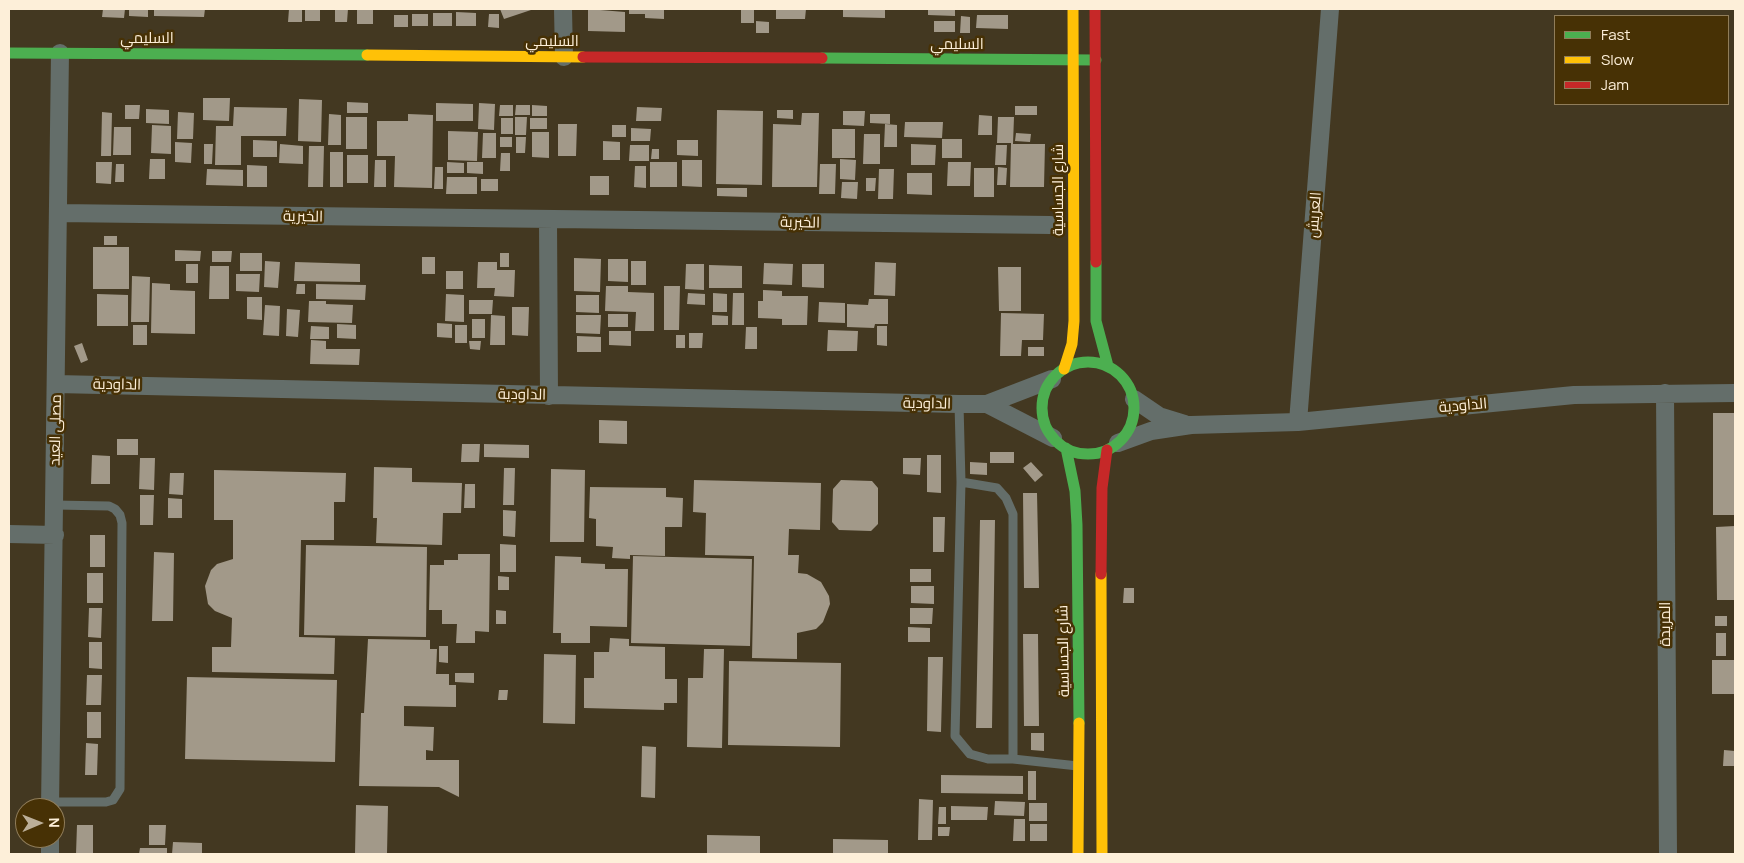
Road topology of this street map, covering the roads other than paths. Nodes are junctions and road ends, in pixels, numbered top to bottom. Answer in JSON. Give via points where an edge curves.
{"nodes":[{"id":1,"x":563,"y":9,"type":"edge"},
{"id":2,"x":1073,"y":9,"type":"edge"},
{"id":3,"x":1095,"y":9,"type":"edge"},
{"id":4,"x":1330,"y":9,"type":"edge"},
{"id":5,"x":9,"y":53,"type":"edge"},
{"id":6,"x":60,"y":53,"type":"junction"},
{"id":7,"x":564,"y":57,"type":"junction"},
{"id":8,"x":1096,"y":60,"type":"junction"},
{"id":9,"x":1073,"y":61,"type":"junction"},
{"id":10,"x":58,"y":213,"type":"junction"},
{"id":11,"x":548,"y":220,"type":"junction"},
{"id":12,"x":1051,"y":225,"type":"dead end"},
{"id":13,"x":1108,"y":366,"type":"junction"},
{"id":14,"x":1058,"y":374,"type":"junction"},
{"id":15,"x":56,"y":384,"type":"junction"},
{"id":16,"x":1735,"y":393,"type":"edge"},
{"id":17,"x":1665,"y":394,"type":"junction"},
{"id":18,"x":549,"y":396,"type":"junction"},
{"id":19,"x":1134,"y":399,"type":"junction"},
{"id":20,"x":959,"y":404,"type":"junction"},
{"id":21,"x":987,"y":404,"type":"junction"},
{"id":22,"x":1298,"y":422,"type":"junction"},
{"id":23,"x":1191,"y":425,"type":"junction"},
{"id":24,"x":1060,"y":443,"type":"junction"},
{"id":25,"x":1112,"y":447,"type":"junction"},
{"id":26,"x":961,"y":482,"type":"junction"},
{"id":27,"x":55,"y":505,"type":"junction"},
{"id":28,"x":9,"y":534,"type":"edge"},
{"id":29,"x":55,"y":535,"type":"junction"},
{"id":30,"x":1012,"y":759,"type":"junction"},
{"id":31,"x":1080,"y":766,"type":"junction"},
{"id":32,"x":50,"y":798,"type":"edge"},
{"id":33,"x":65,"y":804,"type":"edge"},
{"id":34,"x":1078,"y":854,"type":"edge"},
{"id":35,"x":1102,"y":854,"type":"edge"},
{"id":36,"x":1668,"y":854,"type":"edge"}],
"edges":[{"from":1,"to":7,"type":"street"},
{"from":2,"to":9,"type":"street","name":"شارع الجساسية"},
{"from":3,"to":8,"type":"street"},
{"from":4,"to":22,"type":"street","name":"العريش"},
{"from":5,"to":6,"type":"street","name":"السليمي"},
{"from":6,"to":7,"type":"street","name":"السليمي"},
{"from":6,"to":10,"type":"street","name":"مصلى العيد"},
{"from":7,"to":9,"type":"street","name":"السليمي"},
{"from":8,"to":9,"type":"street","name":"السليمي"},
{"from":8,"to":13,"type":"street","via":[[1096,321]]},
{"from":9,"to":14,"type":"street","name":"شارع الجساسية","via":[[1074,321],[1072,344]]},
{"from":10,"to":11,"type":"street","name":"الخيرية"},
{"from":10,"to":15,"type":"street","name":"مصلى العيد"},
{"from":11,"to":12,"type":"street","name":"الخيرية"},
{"from":11,"to":18,"type":"street"},
{"from":13,"to":14,"type":"street","via":[[1086,362]]},
{"from":13,"to":19,"type":"street","via":[[1120,374]]},
{"from":14,"to":21,"type":"street","name":"الداودية"},
{"from":14,"to":24,"type":"street","via":[[1044,393],[1042,409],[1045,425]]},
{"from":15,"to":18,"type":"street","name":"الداودية"},
{"from":15,"to":27,"type":"street","name":"مصلى العيد"},
{"from":16,"to":17,"type":"street","name":"الداودية"},
{"from":17,"to":22,"type":"street","name":"الداودية","via":[[1574,395]]},
{"from":17,"to":36,"type":"street","name":"المريدة"},
{"from":18,"to":20,"type":"street","name":"الداودية"},
{"from":19,"to":23,"type":"street","name":"الداودية","via":[[1158,416]]},
{"from":19,"to":25,"type":"street","via":[[1132,423]]},
{"from":20,"to":21,"type":"street","name":"الداودية"},
{"from":20,"to":26,"type":"lane"},
{"from":21,"to":24,"type":"street","name":"الداودية"},
{"from":22,"to":23,"type":"street","name":"الداودية"},
{"from":23,"to":25,"type":"street","name":"الداودية","via":[[1151,431]]},
{"from":24,"to":25,"type":"street","via":[[1079,454],[1093,454]]},
{"from":24,"to":31,"type":"street","name":"شارع الجساسية","via":[[1075,491]]},
{"from":25,"to":35,"type":"street","via":[[1102,488]]},
{"from":26,"to":30,"type":"lane","via":[[997,488],[1013,514]]},
{"from":26,"to":30,"type":"lane","via":[[955,736],[970,754],[988,759]]},
{"from":27,"to":29,"type":"street","name":"مصلى العيد"},
{"from":27,"to":33,"type":"lane","via":[[109,506],[116,509],[122,523],[120,789],[117,796],[106,802]]},
{"from":28,"to":29,"type":"street"},
{"from":29,"to":32,"type":"street","name":"مصلى العيد"},
{"from":30,"to":31,"type":"lane"},
{"from":31,"to":34,"type":"street","name":"شارع الجساسية"}]}
